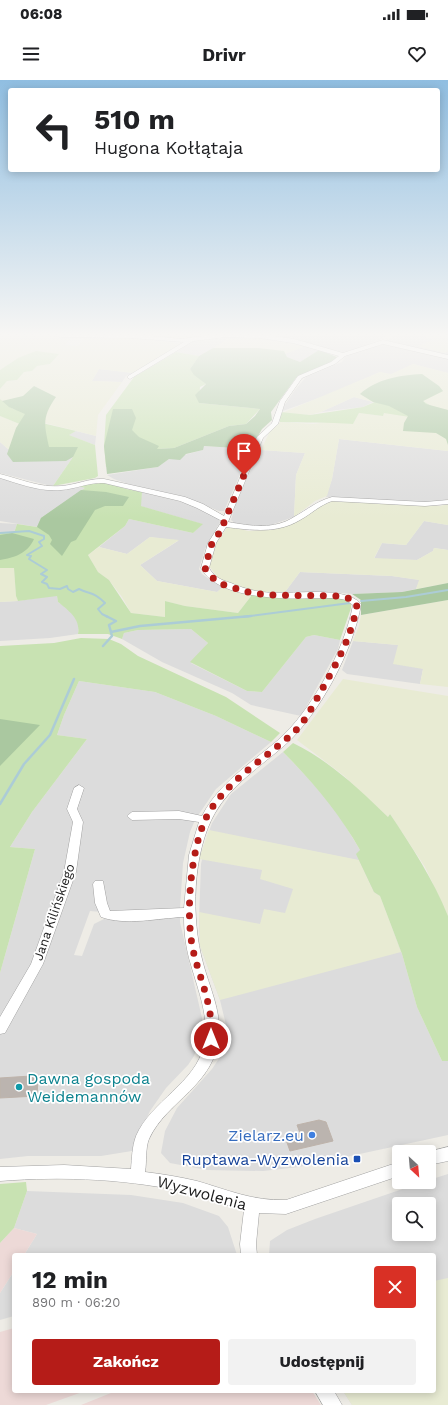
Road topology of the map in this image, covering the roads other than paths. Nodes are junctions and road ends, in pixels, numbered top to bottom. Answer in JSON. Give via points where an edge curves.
{"nodes":[{"id":1,"x":288,"y":395,"type":"edge"},
{"id":2,"x":0,"y":476,"type":"edge"},
{"id":3,"x":448,"y":502,"type":"edge"},
{"id":4,"x":225,"y":522,"type":"junction"},
{"id":5,"x":79,"y":788,"type":"dead end"},
{"id":6,"x":132,"y":816,"type":"dead end"},
{"id":7,"x":205,"y":820,"type":"junction"},
{"id":8,"x":99,"y":884,"type":"dead end"},
{"id":9,"x":190,"y":912,"type":"junction"},
{"id":10,"x":0,"y":1029,"type":"edge"},
{"id":11,"x":448,"y":1154,"type":"edge"},
{"id":12,"x":436,"y":1157,"type":"edge"},
{"id":13,"x":392,"y":1171,"type":"edge"},
{"id":14,"x":0,"y":1174,"type":"edge"},
{"id":15,"x":137,"y":1176,"type":"junction"},
{"id":16,"x":252,"y":1206,"type":"junction"},
{"id":17,"x":249,"y":1253,"type":"edge"},
{"id":18,"x":325,"y":1393,"type":"edge"},
{"id":19,"x":333,"y":1405,"type":"edge"}],
"edges":[{"from":1,"to":4,"type":"street","via":[[282,402],[275,424],[260,437]]},
{"from":2,"to":4,"type":"street","via":[[54,488],[72,487],[96,480],[104,481],[182,499],[200,506]]},
{"from":3,"to":4,"type":"street","via":[[425,504],[332,500],[319,503],[294,521],[280,526],[258,529]]},
{"from":4,"to":7,"type":"street","via":[[212,543],[205,568],[209,575],[221,584],[261,595],[343,597],[357,604],[349,638],[301,724],[224,793]]},
{"from":5,"to":10,"type":"street","name":"Jana Kilińskiego","via":[[72,809],[78,822],[70,872],[37,964]]},
{"from":6,"to":7,"type":"street","via":[[179,815]]},
{"from":7,"to":9,"type":"street","via":[[193,868]]},
{"from":8,"to":9,"type":"street","via":[[100,903],[104,914],[108,916]]},
{"from":9,"to":15,"type":"street","via":[[194,952],[210,1008],[211,1044],[201,1069],[152,1121],[143,1139]]},
{"from":11,"to":12,"type":"street"},
{"from":13,"to":16,"type":"street","name":"Wyzwolenia","via":[[286,1207]]},
{"from":14,"to":15,"type":"street","name":"Wyzwolenia","via":[[64,1172]]},
{"from":15,"to":16,"type":"street","name":"Wyzwolenia","via":[[200,1189],[236,1203]]},
{"from":16,"to":17,"type":"street"},
{"from":18,"to":19,"type":"street"}]}
